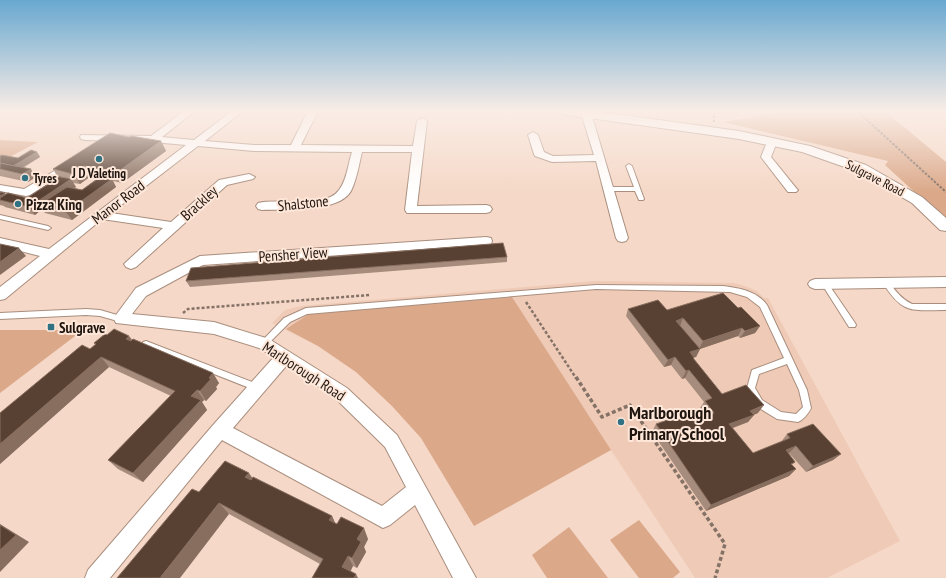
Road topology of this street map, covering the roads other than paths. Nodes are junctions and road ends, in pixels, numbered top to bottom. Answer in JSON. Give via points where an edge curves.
{"nodes":[{"id":1,"x":110,"y":138,"type":"joint"},
{"id":2,"x":203,"y":138,"type":"edge"},
{"id":3,"x":300,"y":138,"type":"edge"},
{"id":4,"x":420,"y":138,"type":"edge"},
{"id":5,"x":534,"y":138,"type":"edge"},
{"id":6,"x":594,"y":138,"type":"edge"},
{"id":7,"x":753,"y":138,"type":"edge"},
{"id":8,"x":153,"y":139,"type":"joint"},
{"id":9,"x":772,"y":142,"type":"junction"},
{"id":10,"x":196,"y":143,"type":"junction"},
{"id":11,"x":97,"y":147,"type":"edge"},
{"id":12,"x":295,"y":147,"type":"junction"},
{"id":13,"x":358,"y":149,"type":"junction"},
{"id":14,"x":418,"y":149,"type":"junction"},
{"id":15,"x":600,"y":158,"type":"junction"},
{"id":16,"x":77,"y":159,"type":"edge"},
{"id":17,"x":629,"y":166,"type":"dead end"},
{"id":18,"x":249,"y":177,"type":"dead end"},
{"id":19,"x":0,"y":188,"type":"edge"},
{"id":20,"x":609,"y":189,"type":"junction"},
{"id":21,"x":637,"y":189,"type":"junction"},
{"id":22,"x":792,"y":190,"type":"dead end"},
{"id":23,"x":641,"y":199,"type":"dead end"},
{"id":24,"x":262,"y":206,"type":"dead end"},
{"id":25,"x":486,"y":209,"type":"dead end"},
{"id":26,"x":100,"y":215,"type":"junction"},
{"id":27,"x":0,"y":217,"type":"edge"},
{"id":28,"x":174,"y":226,"type":"junction"},
{"id":29,"x":946,"y":226,"type":"edge"},
{"id":30,"x":48,"y":228,"type":"dead end"},
{"id":31,"x":622,"y":238,"type":"dead end"},
{"id":32,"x":486,"y":241,"type":"dead end"},
{"id":33,"x":0,"y":242,"type":"edge"},
{"id":34,"x":52,"y":254,"type":"junction"},
{"id":35,"x":131,"y":264,"type":"dead end"},
{"id":36,"x":946,"y":282,"type":"edge"},
{"id":37,"x":886,"y":283,"type":"junction"},
{"id":38,"x":820,"y":284,"type":"joint"},
{"id":39,"x":0,"y":295,"type":"edge"},
{"id":40,"x":946,"y":307,"type":"edge"},
{"id":41,"x":0,"y":316,"type":"edge"},
{"id":42,"x":121,"y":319,"type":"junction"},
{"id":43,"x":852,"y":325,"type":"dead end"},
{"id":44,"x":264,"y":343,"type":"junction"},
{"id":45,"x":146,"y":344,"type":"edge"},
{"id":46,"x":285,"y":356,"type":"junction"},
{"id":47,"x":789,"y":360,"type":"junction"},
{"id":48,"x":257,"y":387,"type":"junction"},
{"id":49,"x":220,"y":430,"type":"junction"},
{"id":50,"x":418,"y":490,"type":"junction"},
{"id":51,"x":96,"y":578,"type":"edge"},
{"id":52,"x":465,"y":578,"type":"edge"}],
"edges":[{"from":1,"to":8,"type":"street"},
{"from":1,"to":11,"type":"street"},
{"from":2,"to":10,"type":"street","name":"Manor Road"},
{"from":3,"to":12,"type":"street"},
{"from":4,"to":14,"type":"street"},
{"from":5,"to":15,"type":"street","via":[[539,154],[552,158]]},
{"from":6,"to":15,"type":"street"},
{"from":7,"to":9,"type":"street","name":"Sulgrave Road"},
{"from":8,"to":10,"type":"street"},
{"from":9,"to":22,"type":"street","via":[[766,157]]},
{"from":9,"to":29,"type":"street","name":"Sulgrave Road","via":[[805,149],[861,168],[916,200]]},
{"from":10,"to":12,"type":"street","via":[[254,148]]},
{"from":10,"to":26,"type":"street","name":"Manor Road"},
{"from":12,"to":13,"type":"street"},
{"from":13,"to":14,"type":"street"},
{"from":13,"to":24,"type":"street","name":"Shalstone","via":[[345,192],[335,200],[320,204]]},
{"from":14,"to":25,"type":"street","via":[[411,210]]},
{"from":15,"to":20,"type":"street"},
{"from":16,"to":19,"type":"street","via":[[26,193]]},
{"from":17,"to":21,"type":"lane"},
{"from":18,"to":28,"type":"street","name":"Brackley","via":[[223,182]]},
{"from":20,"to":21,"type":"lane"},
{"from":20,"to":31,"type":"street"},
{"from":21,"to":23,"type":"lane"},
{"from":26,"to":28,"type":"street","name":"Brackley"},
{"from":26,"to":34,"type":"street","name":"Manor Road"},
{"from":27,"to":30,"type":"lane"},
{"from":28,"to":35,"type":"street","name":"Brackley"},
{"from":32,"to":42,"type":"street","name":"Pensher View","via":[[200,261],[141,292]]},
{"from":33,"to":34,"type":"street"},
{"from":34,"to":39,"type":"street","name":"Manor Road"},
{"from":36,"to":37,"type":"street"},
{"from":37,"to":38,"type":"street"},
{"from":37,"to":40,"type":"lane","via":[[906,305]]},
{"from":38,"to":43,"type":"lane"},
{"from":41,"to":42,"type":"lane","name":"Marlborough Road","via":[[86,312]]},
{"from":42,"to":44,"type":"street","name":"Marlborough Road","via":[[214,328]]},
{"from":44,"to":46,"type":"street","name":"Marlborough Road"},
{"from":44,"to":47,"type":"lane","via":[[286,320],[306,311],[596,287],[742,291],[752,295],[763,306]]},
{"from":45,"to":48,"type":"lane"},
{"from":46,"to":48,"type":"street"},
{"from":46,"to":50,"type":"street","name":"Marlborough Road","via":[[341,393],[391,441]]},
{"from":47,"to":47,"type":"lane","via":[[803,390],[807,408],[798,418],[780,416],[759,403],[751,388],[755,372]]},
{"from":48,"to":49,"type":"street"},
{"from":49,"to":50,"type":"street","via":[[383,518]]},
{"from":49,"to":51,"type":"street"},
{"from":50,"to":52,"type":"street","name":"Marlborough Road"}]}
